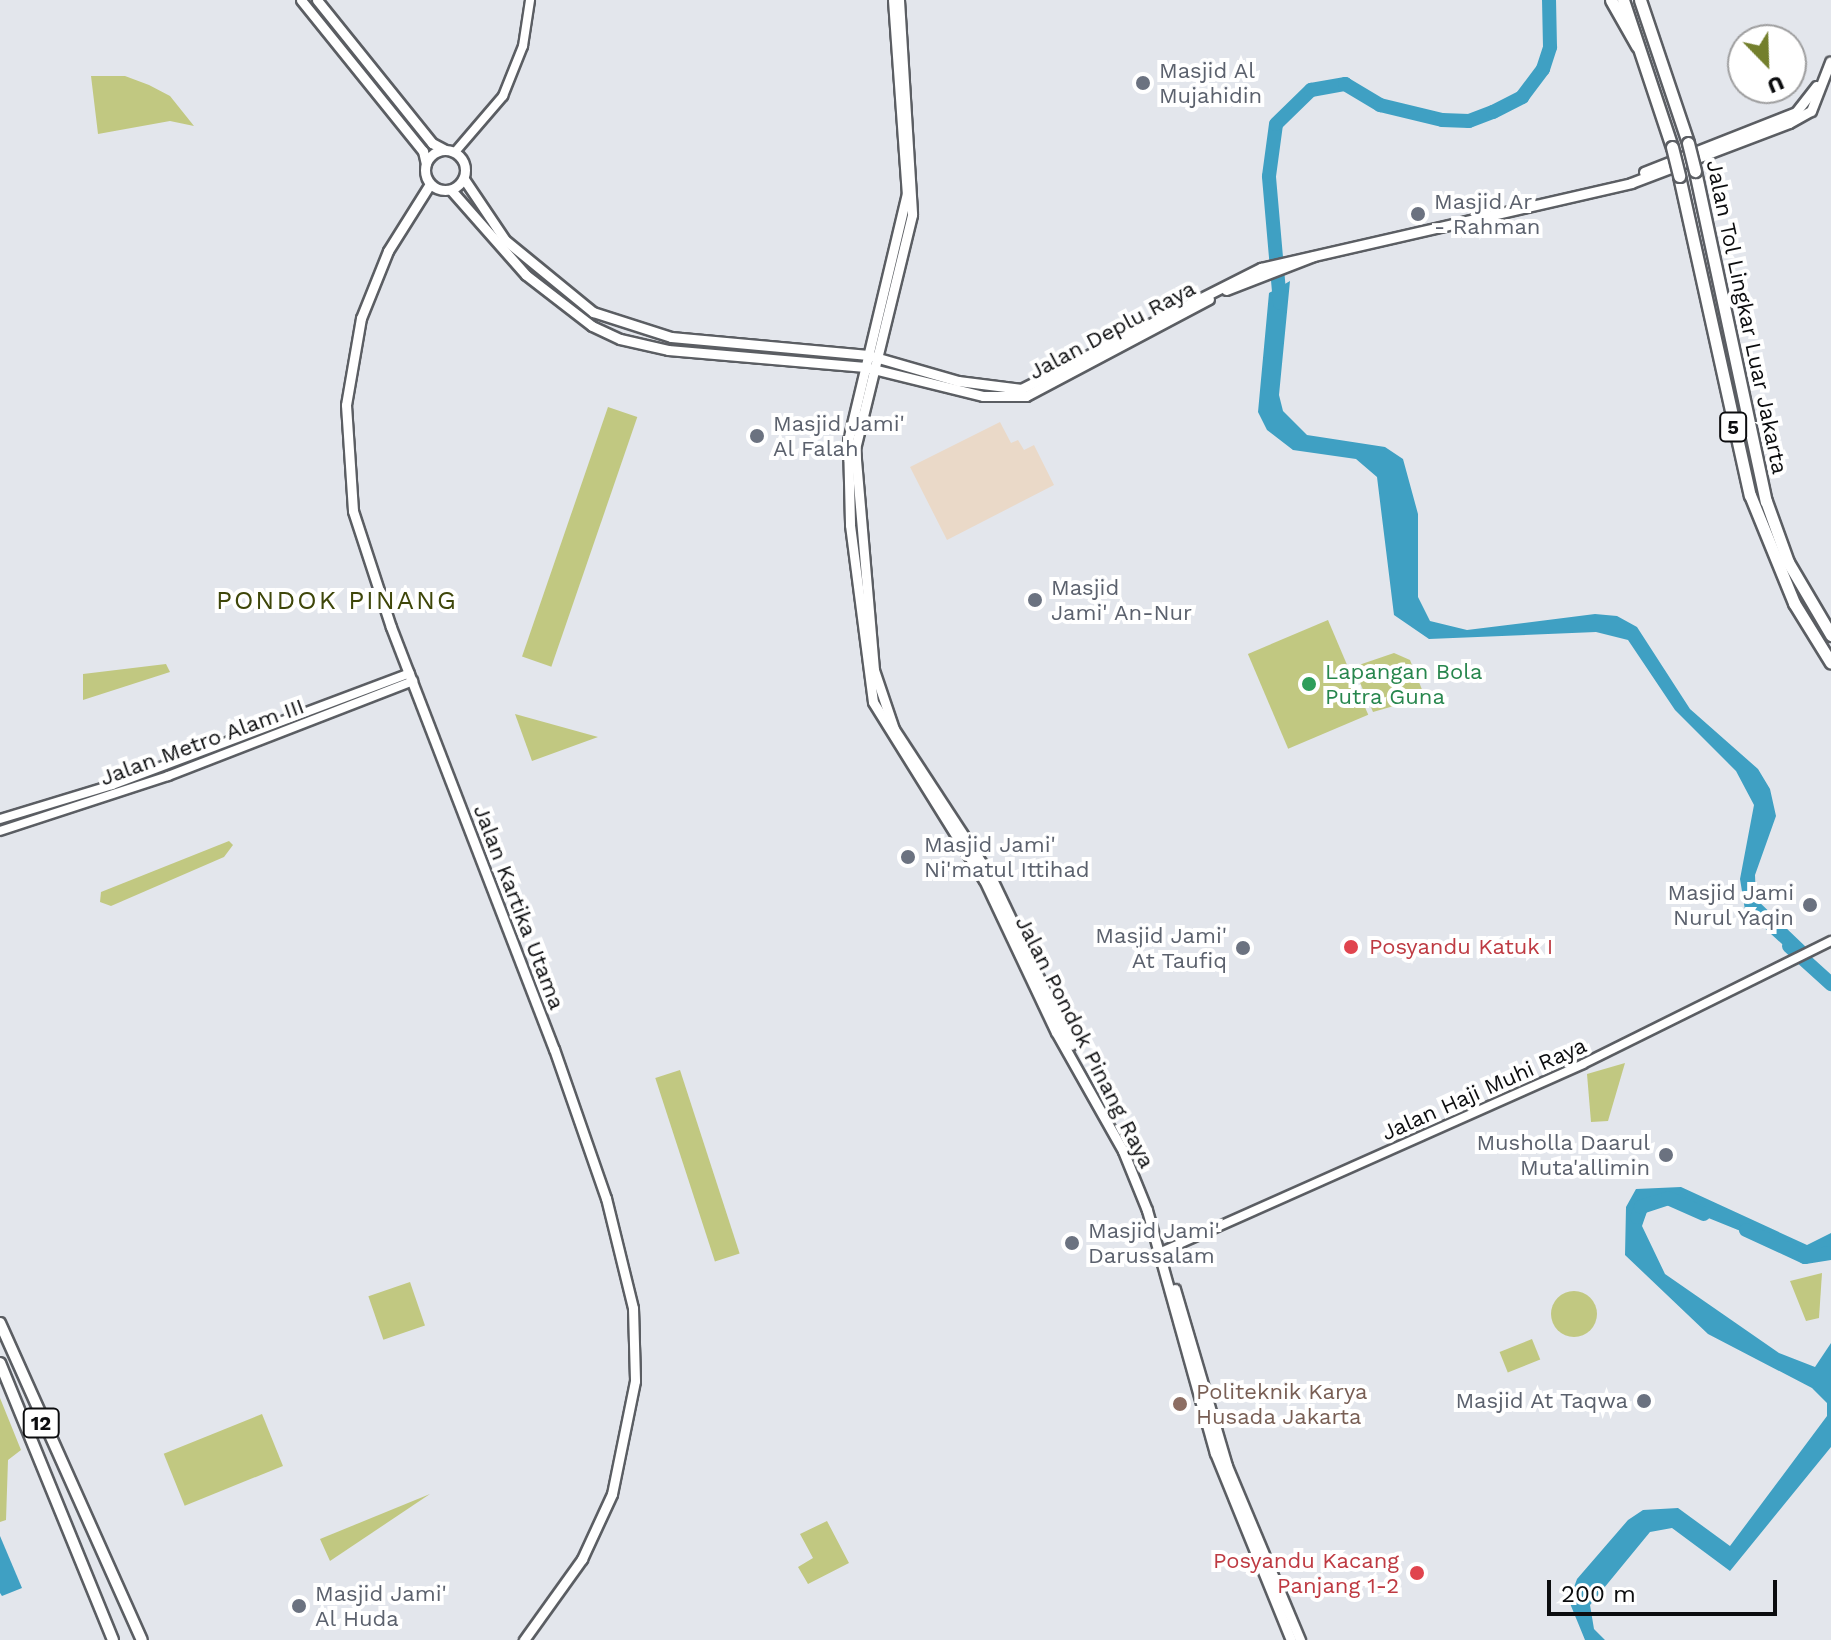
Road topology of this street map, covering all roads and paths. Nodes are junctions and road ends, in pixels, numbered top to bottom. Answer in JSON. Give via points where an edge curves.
{"nodes":[{"id":1,"x":301,"y":0,"type":"edge"},
{"id":2,"x":317,"y":0,"type":"edge"},
{"id":3,"x":530,"y":0,"type":"edge"},
{"id":4,"x":893,"y":0,"type":"edge"},
{"id":5,"x":899,"y":0,"type":"edge"},
{"id":6,"x":1611,"y":0,"type":"edge"},
{"id":7,"x":1623,"y":0,"type":"edge"},
{"id":8,"x":1642,"y":0,"type":"edge"},
{"id":9,"x":1647,"y":60,"type":"junction"},
{"id":10,"x":1831,"y":62,"type":"edge"},
{"id":11,"x":450,"y":151,"type":"junction"},
{"id":12,"x":426,"y":164,"type":"junction"},
{"id":13,"x":911,"y":174,"type":"junction"},
{"id":14,"x":464,"y":179,"type":"junction"},
{"id":15,"x":430,"y":184,"type":"junction"},
{"id":16,"x":451,"y":190,"type":"junction"},
{"id":17,"x":738,"y":346,"type":"junction"},
{"id":18,"x":739,"y":358,"type":"junction"},
{"id":19,"x":870,"y":362,"type":"junction"},
{"id":20,"x":1831,"y":635,"type":"edge"},
{"id":21,"x":1831,"y":663,"type":"edge"},
{"id":22,"x":412,"y":677,"type":"junction"},
{"id":23,"x":0,"y":819,"type":"edge"},
{"id":24,"x":0,"y":831,"type":"edge"},
{"id":25,"x":1831,"y":941,"type":"edge"},
{"id":26,"x":1162,"y":1252,"type":"junction"},
{"id":27,"x":1179,"y":1316,"type":"junction"},
{"id":28,"x":0,"y":1323,"type":"edge"},
{"id":29,"x":0,"y":1363,"type":"edge"},
{"id":30,"x":84,"y":1521,"type":"junction"},
{"id":31,"x":68,"y":1527,"type":"junction"},
{"id":32,"x":113,"y":1640,"type":"edge"},
{"id":33,"x":142,"y":1640,"type":"edge"},
{"id":34,"x":524,"y":1640,"type":"edge"},
{"id":35,"x":1291,"y":1640,"type":"edge"},
{"id":36,"x":1300,"y":1640,"type":"edge"}],
"edges":[{"from":1,"to":12,"type":"main road","via":[[423,151]]},
{"from":2,"to":11,"type":"main road","via":[[432,143]]},
{"from":3,"to":11,"type":"street","via":[[523,46],[506,91]]},
{"from":4,"to":13,"type":"main road","name":"Jalan Pondok Pinang Raya"},
{"from":5,"to":13,"type":"main road","name":"Jalan Pondok Pinang Raya"},
{"from":6,"to":9,"type":"highway"},
{"from":7,"to":9,"type":"highway","name":"Jalan Tol Lingkar Luar Jakarta","number":"5"},
{"from":8,"to":20,"type":"highway","name":"Jalan Tol Lingkar Luar Jakarta","number":"5","bridge":true,"via":[[1695,171],[1766,501],[1788,562]]},
{"from":9,"to":21,"type":"highway","name":"Jalan Tol Lingkar Luar Jakarta","number":"5","bridge":true,"via":[[1679,176],[1750,495],[1787,590]]},
{"from":10,"to":19,"type":"main road","name":"Jalan Deplu Raya","via":[[1816,95],[1796,112],[1611,186],[1262,272],[1006,394]]},
{"from":11,"to":12,"type":"main road"},
{"from":11,"to":14,"type":"main road","via":[[465,167]]},
{"from":12,"to":15,"type":"main road"},
{"from":13,"to":19,"type":"main road","name":"Jalan Pondok Pinang Raya","via":[[909,228]]},
{"from":14,"to":16,"type":"main road"},
{"from":14,"to":17,"type":"main road","via":[[505,240],[593,312],[671,337]]},
{"from":15,"to":16,"type":"main road"},
{"from":15,"to":22,"type":"main road","name":"Jalan Kartika Utama","via":[[397,234],[364,308],[346,405],[353,511]]},
{"from":16,"to":18,"type":"main road","via":[[498,249],[592,326],[641,345]]},
{"from":17,"to":18,"type":"main road"},
{"from":17,"to":19,"type":"main road"},
{"from":18,"to":19,"type":"main road"},
{"from":19,"to":26,"type":"main road","name":"Jalan Pondok Pinang Raya","via":[[854,478],[878,691],[894,729],[991,877],[1062,1029],[1108,1107]]},
{"from":22,"to":23,"type":"street","name":"Jalan Metro Alam III","via":[[112,785]]},
{"from":22,"to":24,"type":"street","name":"Jalan Metro Alam III","via":[[168,776]]},
{"from":22,"to":34,"type":"main road","name":"Jalan Kartika Utama","via":[[596,1168],[633,1308],[635,1381],[612,1494],[582,1559]]},
{"from":25,"to":26,"type":"street","name":"Jalan Haji Muhi Raya","via":[[1583,1064]]},
{"from":26,"to":27,"type":"main road","name":"Jalan Pondok Pinang Raya"},
{"from":27,"to":35,"type":"main road","name":"Jalan Pondok Pinang Raya","via":[[1234,1506]]},
{"from":27,"to":36,"type":"main road","name":"Jalan Pondok Pinang Raya","via":[[1227,1466]]},
{"from":28,"to":30,"type":"highway","number":"12"},
{"from":29,"to":31,"type":"highway","number":"12"},
{"from":30,"to":31,"type":"highway"},
{"from":30,"to":33,"type":"highway","number":"12"},
{"from":31,"to":32,"type":"highway","number":"12"}]}
